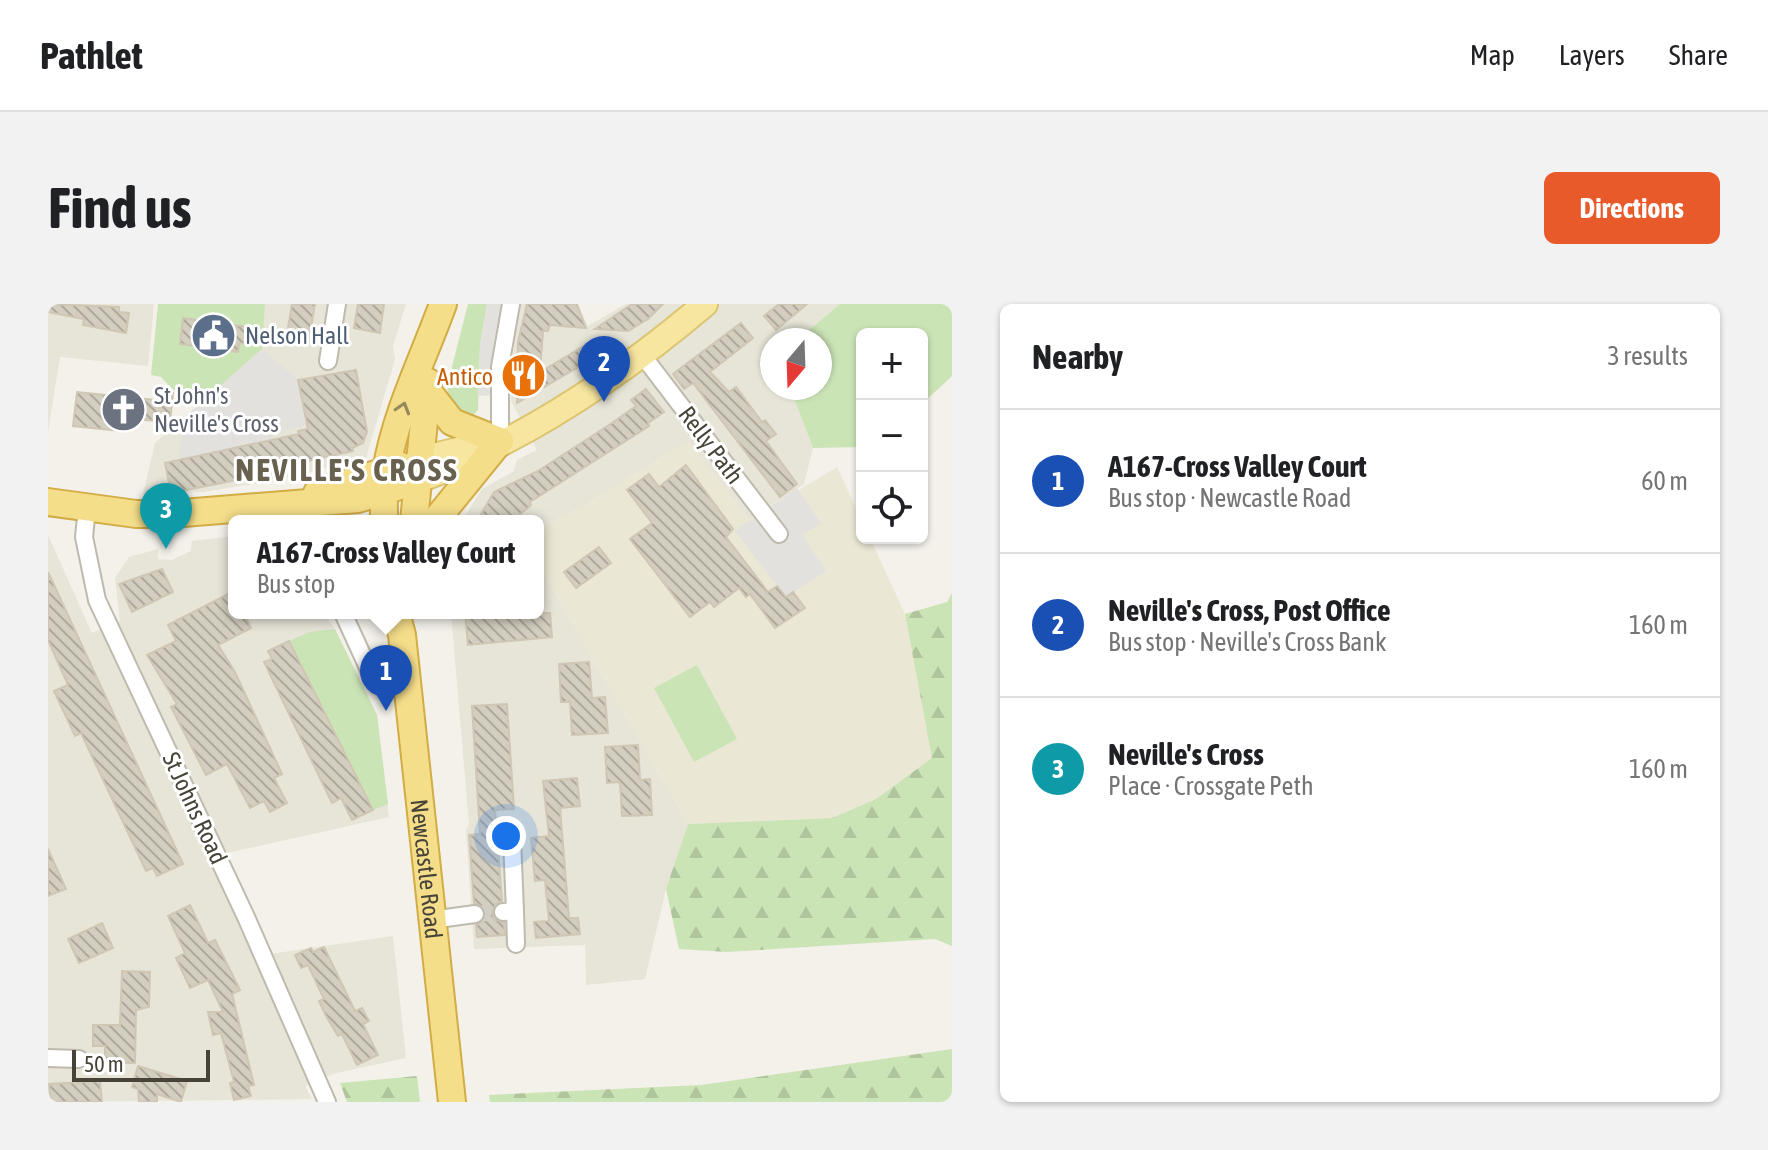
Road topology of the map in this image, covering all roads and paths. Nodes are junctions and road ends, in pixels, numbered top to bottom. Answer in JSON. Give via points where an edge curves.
{"nodes":[{"id":1,"x":337,"y":304,"type":"edge"},
{"id":2,"x":443,"y":304,"type":"edge"},
{"id":3,"x":511,"y":304,"type":"edge"},
{"id":4,"x":705,"y":304,"type":"edge"},
{"id":5,"x":427,"y":346,"type":"junction"},
{"id":6,"x":643,"y":356,"type":"junction"},
{"id":7,"x":328,"y":361,"type":"dead end"},
{"id":8,"x":427,"y":390,"type":"junction"},
{"id":9,"x":500,"y":441,"type":"junction"},
{"id":10,"x":417,"y":470,"type":"junction"},
{"id":11,"x":385,"y":482,"type":"junction"},
{"id":12,"x":48,"y":502,"type":"edge"},
{"id":13,"x":87,"y":508,"type":"junction"},
{"id":14,"x":292,"y":509,"type":"edge"},
{"id":15,"x":384,"y":515,"type":"edge"},
{"id":16,"x":414,"y":515,"type":"edge"},
{"id":17,"x":440,"y":515,"type":"edge"},
{"id":18,"x":779,"y":534,"type":"dead end"},
{"id":19,"x":346,"y":619,"type":"edge"},
{"id":20,"x":401,"y":620,"type":"edge"},
{"id":21,"x":370,"y":672,"type":"dead end"},
{"id":22,"x":512,"y":839,"type":"dead end"},
{"id":23,"x":475,"y":914,"type":"tunnel mouth"},
{"id":24,"x":431,"y":920,"type":"junction"},
{"id":25,"x":516,"y":944,"type":"dead end"},
{"id":26,"x":48,"y":1058,"type":"edge"},
{"id":27,"x":79,"y":1059,"type":"dead end"},
{"id":28,"x":327,"y":1102,"type":"edge"},
{"id":29,"x":452,"y":1102,"type":"edge"}],
"edges":[{"from":1,"to":7,"type":"street"},
{"from":2,"to":5,"type":"highway"},
{"from":3,"to":9,"type":"street","via":[[500,367]]},
{"from":4,"to":6,"type":"main road"},
{"from":5,"to":8,"type":"highway"},
{"from":11,"to":5,"type":"highway","one_way":true,"via":[[413,375]]},
{"from":6,"to":9,"type":"main road","via":[[573,403]]},
{"from":6,"to":18,"type":"street","name":"Relly Path"},
{"from":8,"to":9,"type":"highway","via":[[452,422]]},
{"from":8,"to":10,"type":"highway"},
{"from":9,"to":10,"type":"main road"},
{"from":9,"to":17,"type":"highway"},
{"from":10,"to":11,"type":"highway"},
{"from":10,"to":16,"type":"highway"},
{"from":11,"to":14,"type":"highway","via":[[328,487]]},
{"from":11,"to":15,"type":"highway"},
{"from":12,"to":13,"type":"highway"},
{"from":13,"to":14,"type":"highway","via":[[170,514]]},
{"from":13,"to":28,"type":"street","name":"St Johns Road","via":[[84,537],[97,600]]},
{"from":19,"to":21,"type":"street"},
{"from":20,"to":24,"type":"highway","name":"Newcastle Road"},
{"from":22,"to":25,"type":"street","via":[[509,912]]},
{"from":23,"to":24,"type":"street"},
{"from":24,"to":29,"type":"highway","name":"Newcastle Road"},
{"from":26,"to":27,"type":"street"}]}
